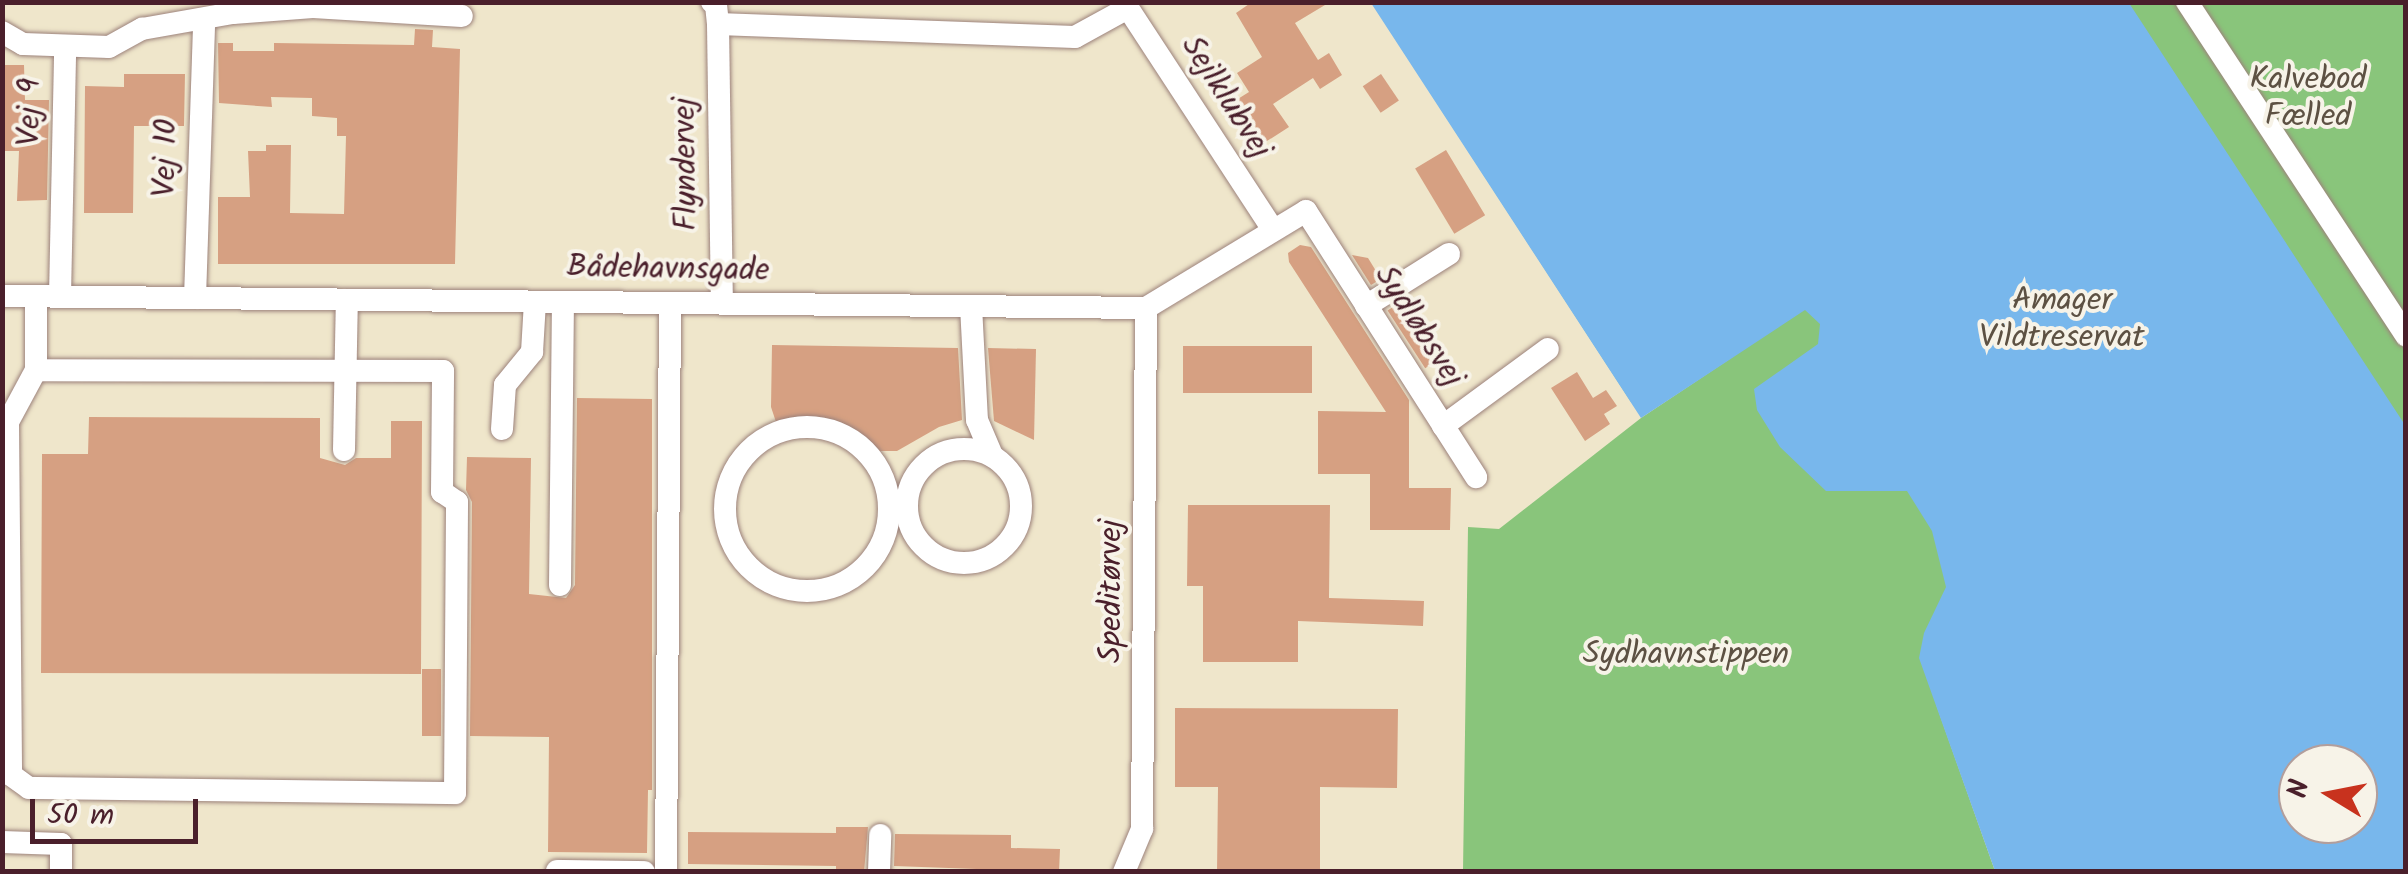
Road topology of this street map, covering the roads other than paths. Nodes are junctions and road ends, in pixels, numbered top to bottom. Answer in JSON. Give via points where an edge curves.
{"nodes":[{"id":1,"x":803,"y":2,"type":"edge"},
{"id":2,"x":2188,"y":2,"type":"edge"},
{"id":3,"x":314,"y":5,"type":"edge"},
{"id":4,"x":1126,"y":5,"type":"edge"},
{"id":5,"x":715,"y":13,"type":"edge"},
{"id":6,"x":462,"y":16,"type":"dead end"},
{"id":7,"x":204,"y":20,"type":"junction"},
{"id":8,"x":803,"y":28,"type":"junction"},
{"id":9,"x":2,"y":32,"type":"edge"},
{"id":10,"x":65,"y":48,"type":"junction"},
{"id":11,"x":1272,"y":228,"type":"junction"},
{"id":12,"x":1449,"y":254,"type":"dead end"},
{"id":13,"x":2,"y":296,"type":"edge"},
{"id":14,"x":48,"y":296,"type":"junction"},
{"id":15,"x":195,"y":298,"type":"junction"},
{"id":16,"x":347,"y":300,"type":"junction"},
{"id":17,"x":534,"y":302,"type":"junction"},
{"id":18,"x":563,"y":302,"type":"junction"},
{"id":19,"x":670,"y":303,"type":"junction"},
{"id":20,"x":722,"y":304,"type":"junction"},
{"id":21,"x":970,"y":306,"type":"junction"},
{"id":22,"x":1366,"y":306,"type":"junction"},
{"id":23,"x":1146,"y":308,"type":"junction"},
{"id":24,"x":2406,"y":336,"type":"edge"},
{"id":25,"x":1548,"y":349,"type":"dead end"},
{"id":26,"x":36,"y":370,"type":"junction"},
{"id":27,"x":344,"y":370,"type":"junction"},
{"id":28,"x":977,"y":420,"type":"junction"},
{"id":29,"x":1443,"y":426,"type":"junction"},
{"id":30,"x":502,"y":429,"type":"dead end"},
{"id":31,"x":344,"y":450,"type":"dead end"},
{"id":32,"x":943,"y":452,"type":"junction"},
{"id":33,"x":992,"y":456,"type":"junction"},
{"id":34,"x":878,"y":466,"type":"junction"},
{"id":35,"x":918,"y":471,"type":"junction"},
{"id":36,"x":1476,"y":477,"type":"dead end"},
{"id":37,"x":918,"y":541,"type":"junction"},
{"id":38,"x":880,"y":547,"type":"junction"},
{"id":39,"x":560,"y":585,"type":"dead end"},
{"id":40,"x":880,"y":836,"type":"dead end"},
{"id":41,"x":2,"y":842,"type":"edge"},
{"id":42,"x":557,"y":871,"type":"edge"},
{"id":43,"x":61,"y":872,"type":"edge"},
{"id":44,"x":644,"y":872,"type":"edge"},
{"id":45,"x":666,"y":872,"type":"edge"},
{"id":46,"x":879,"y":872,"type":"edge"},
{"id":47,"x":1124,"y":872,"type":"edge"}],
"edges":[{"from":1,"to":8,"type":"street"},
{"from":2,"to":24,"type":"street"},
{"from":3,"to":6,"type":"street"},
{"from":3,"to":7,"type":"street"},
{"from":4,"to":8,"type":"street","via":[[1075,37]]},
{"from":4,"to":11,"type":"street","name":"Sejlklubvej"},
{"from":5,"to":8,"type":"street"},
{"from":5,"to":20,"type":"street","name":"Flyndervej"},
{"from":7,"to":10,"type":"street","via":[[142,29],[109,47]]},
{"from":7,"to":15,"type":"street","name":"Vej 10"},
{"from":9,"to":10,"type":"street","via":[[23,44]]},
{"from":10,"to":14,"type":"street","name":"Vej 9"},
{"from":11,"to":22,"type":"street","name":"Sydløbsvej","via":[[1306,211]]},
{"from":11,"to":23,"type":"street"},
{"from":12,"to":22,"type":"street"},
{"from":13,"to":14,"type":"street","name":"Bådehavnsgade"},
{"from":14,"to":15,"type":"street","name":"Bådehavnsgade"},
{"from":14,"to":26,"type":"street","name":"Vej 9"},
{"from":15,"to":16,"type":"street","name":"Bådehavnsgade"},
{"from":16,"to":17,"type":"street","name":"Bådehavnsgade"},
{"from":16,"to":27,"type":"street"},
{"from":17,"to":18,"type":"street","name":"Bådehavnsgade"},
{"from":17,"to":30,"type":"street","via":[[532,352],[506,385]]},
{"from":18,"to":19,"type":"street","name":"Bådehavnsgade"},
{"from":18,"to":39,"type":"street"},
{"from":19,"to":20,"type":"street","name":"Bådehavnsgade"},
{"from":19,"to":45,"type":"street"},
{"from":20,"to":21,"type":"street","name":"Bådehavnsgade"},
{"from":21,"to":23,"type":"street","name":"Bådehavnsgade"},
{"from":21,"to":28,"type":"street"},
{"from":22,"to":29,"type":"street","name":"Sydløbsvej"},
{"from":23,"to":47,"type":"street","name":"Speditørvej","via":[[1142,830]]},
{"from":25,"to":29,"type":"street"},
{"from":26,"to":27,"type":"street"},
{"from":26,"to":27,"type":"street","via":[[8,422],[11,775],[29,788],[455,793],[458,502],[442,492],[442,370]]},
{"from":27,"to":31,"type":"street"},
{"from":28,"to":32,"type":"street"},
{"from":28,"to":33,"type":"street"},
{"from":29,"to":36,"type":"street","name":"Sydløbsvej"},
{"from":32,"to":33,"type":"street","via":[[962,448]]},
{"from":32,"to":35,"type":"street"},
{"from":33,"to":37,"type":"street","via":[[1020,492],[1021,512],[1005,547],[970,564],[950,562]]},
{"from":34,"to":35,"type":"street"},
{"from":34,"to":38,"type":"street","via":[[890,506]]},
{"from":34,"to":38,"type":"street","via":[[836,431],[782,430],[739,461],[724,512],[743,562],[788,590],[816,592],[842,584]]},
{"from":35,"to":37,"type":"street","via":[[906,506]]},
{"from":37,"to":38,"type":"street"},
{"from":40,"to":46,"type":"street"},
{"from":41,"to":43,"type":"street","via":[[60,844]]},
{"from":42,"to":44,"type":"street"}]}
